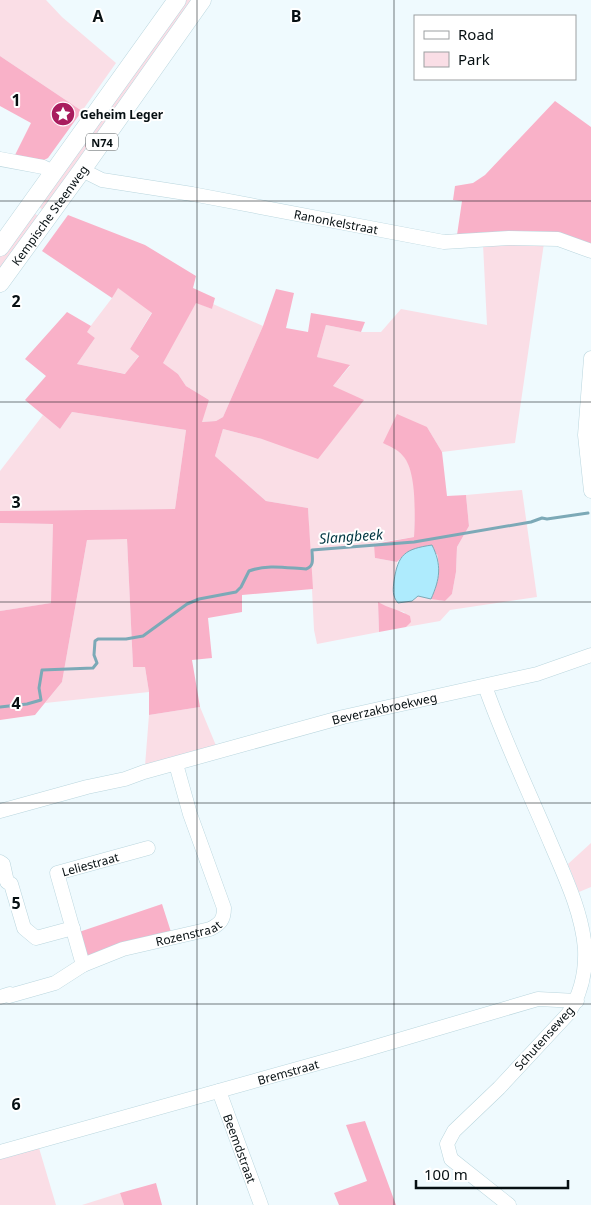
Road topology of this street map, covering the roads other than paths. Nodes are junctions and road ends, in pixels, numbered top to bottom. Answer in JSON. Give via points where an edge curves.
{"nodes":[{"id":1,"x":177,"y":0,"type":"edge"},
{"id":2,"x":202,"y":0,"type":"edge"},
{"id":3,"x":0,"y":159,"type":"edge"},
{"id":4,"x":82,"y":170,"type":"junction"},
{"id":5,"x":53,"y":172,"type":"junction"},
{"id":6,"x":0,"y":247,"type":"edge"},
{"id":7,"x":591,"y":251,"type":"edge"},
{"id":8,"x":0,"y":283,"type":"edge"},
{"id":9,"x":591,"y":358,"type":"edge"},
{"id":10,"x":591,"y":491,"type":"edge"},
{"id":11,"x":591,"y":655,"type":"edge"},
{"id":12,"x":484,"y":686,"type":"junction"},
{"id":13,"x":176,"y":764,"type":"junction"},
{"id":14,"x":0,"y":811,"type":"edge"},
{"id":15,"x":148,"y":848,"type":"dead end"},
{"id":16,"x":0,"y":862,"type":"edge"},
{"id":17,"x":72,"y":928,"type":"junction"},
{"id":18,"x":83,"y":965,"type":"junction"},
{"id":19,"x":0,"y":997,"type":"edge"},
{"id":20,"x":577,"y":1001,"type":"junction"},
{"id":21,"x":219,"y":1091,"type":"junction"},
{"id":22,"x":0,"y":1152,"type":"edge"},
{"id":23,"x":261,"y":1205,"type":"edge"},
{"id":24,"x":509,"y":1205,"type":"edge"}],
"edges":[{"from":1,"to":5,"type":"main road","name":"Kempische Steenweg","number":"N74"},
{"from":2,"to":4,"type":"main road","name":"Kempische Steenweg","number":"N74"},
{"from":3,"to":5,"type":"street"},
{"from":4,"to":7,"type":"street","name":"Ranonkelstraat","via":[[102,180],[444,242],[558,239]]},
{"from":4,"to":8,"type":"main road","name":"Kempische Steenweg","number":"N74"},
{"from":5,"to":6,"type":"main road","name":"Kempische Steenweg","number":"N74"},
{"from":9,"to":10,"type":"street","via":[[585,435]]},
{"from":11,"to":12,"type":"street","name":"Beverzakbroekweg","via":[[537,674]]},
{"from":12,"to":13,"type":"street","name":"Beverzakbroekweg","via":[[343,716]]},
{"from":12,"to":20,"type":"street","name":"Schutenseweg","via":[[574,900],[585,948],[584,974]]},
{"from":13,"to":14,"type":"street","name":"Beverzakbroekweg"},
{"from":13,"to":18,"type":"street","name":"Rozenstraat","via":[[190,814],[224,908],[224,917],[220,924],[210,929],[124,949]]},
{"from":15,"to":17,"type":"street","name":"Leliestraat","via":[[58,873]]},
{"from":16,"to":17,"type":"street","via":[[7,882],[11,884],[24,928],[36,938]]},
{"from":17,"to":18,"type":"street","name":"Leliestraat"},
{"from":18,"to":19,"type":"street","name":"Rozenstraat","via":[[56,983]]},
{"from":20,"to":21,"type":"street","name":"Bremstraat","via":[[538,999]]},
{"from":20,"to":24,"type":"street","name":"Schutenseweg","via":[[560,1024],[454,1131],[447,1144],[451,1159]]},
{"from":21,"to":22,"type":"street","name":"Bremstraat"},
{"from":21,"to":23,"type":"street","name":"Beemdstraat"}]}
